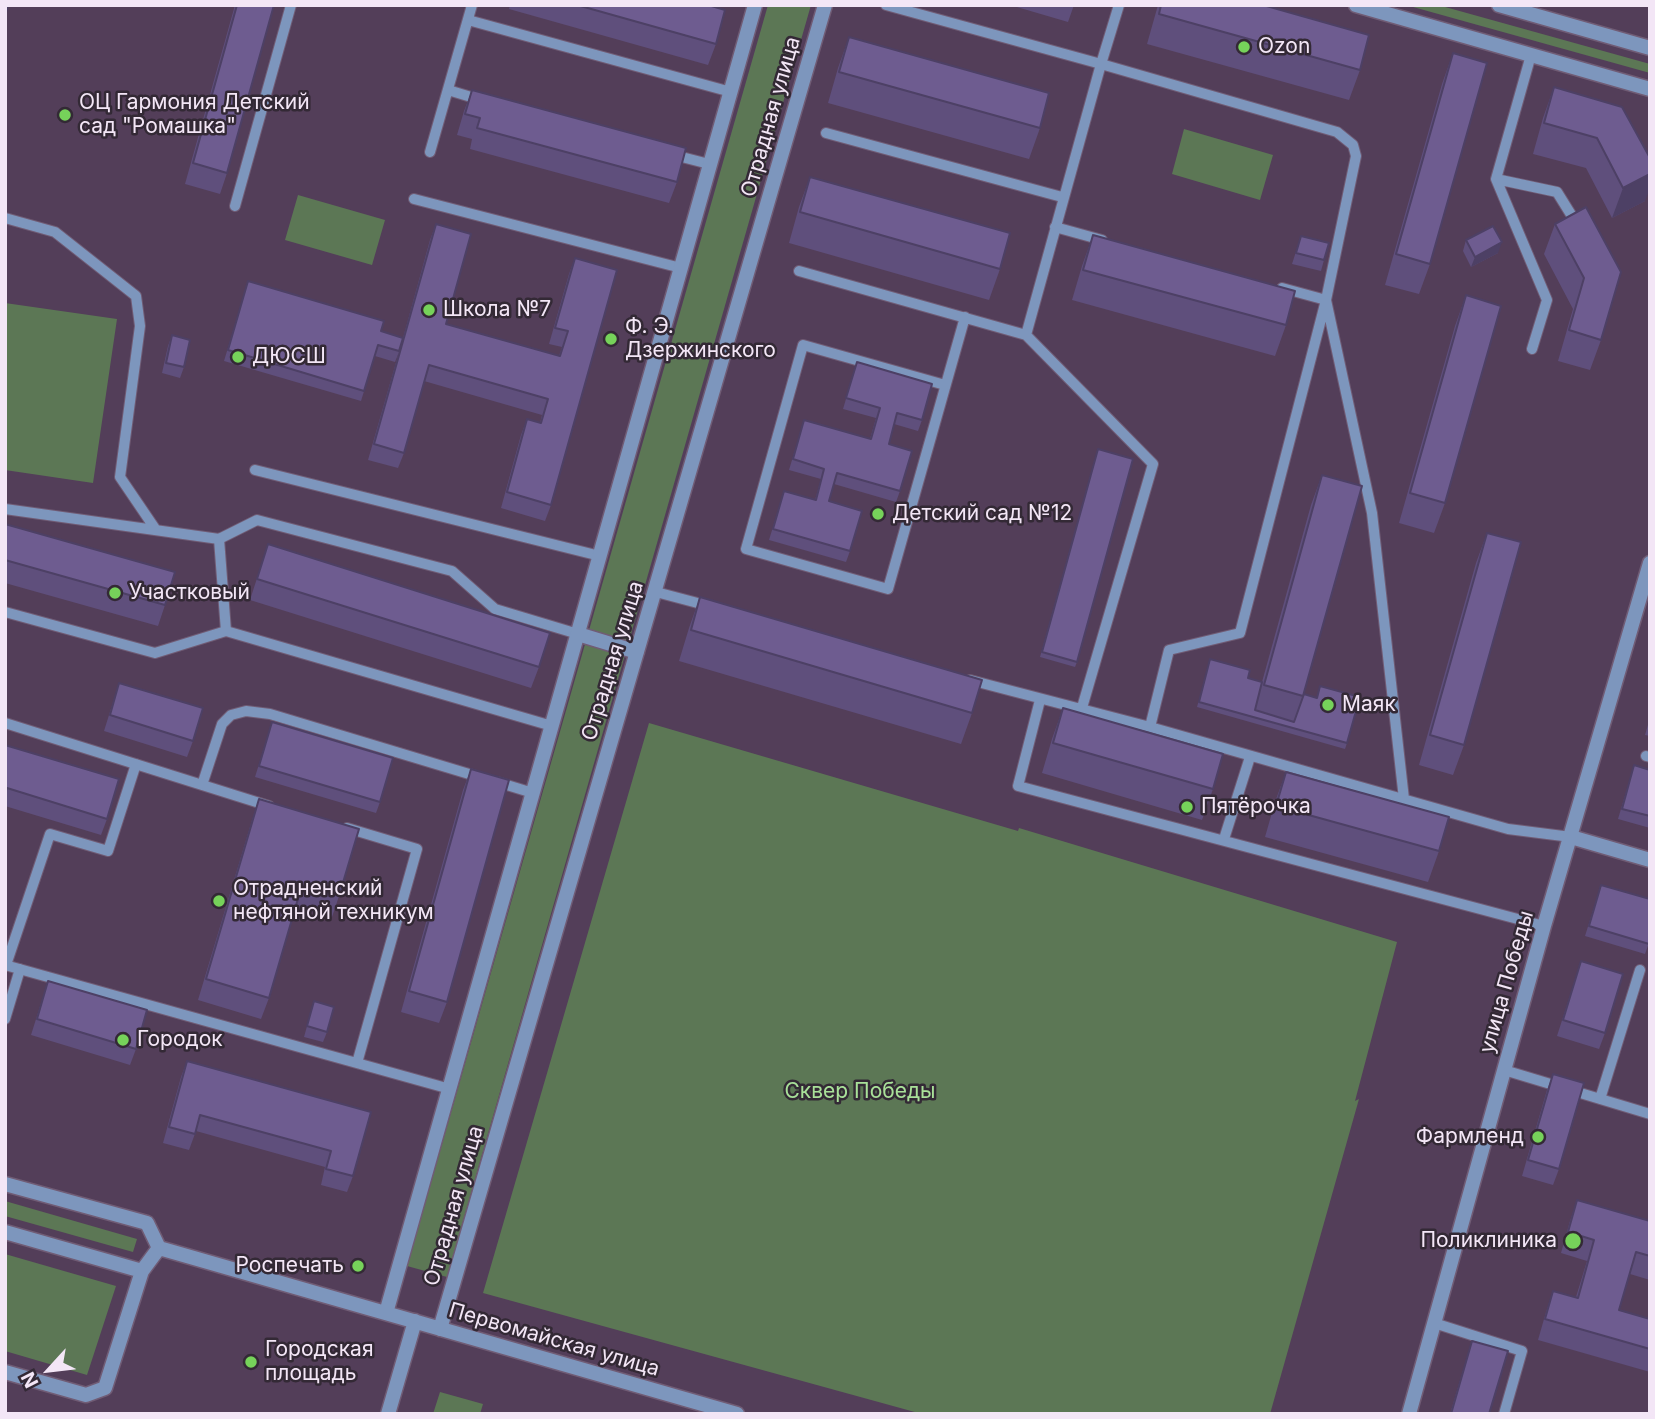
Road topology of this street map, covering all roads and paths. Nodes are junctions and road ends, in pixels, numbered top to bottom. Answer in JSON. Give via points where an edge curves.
{"nodes":[{"id":1,"x":292,"y":5,"type":"edge"},
{"id":2,"x":472,"y":5,"type":"edge"},
{"id":3,"x":755,"y":5,"type":"edge"},
{"id":4,"x":825,"y":5,"type":"edge"},
{"id":5,"x":886,"y":5,"type":"edge"},
{"id":6,"x":1119,"y":5,"type":"edge"},
{"id":7,"x":1356,"y":5,"type":"edge"},
{"id":8,"x":1499,"y":5,"type":"edge"},
{"id":9,"x":468,"y":20,"type":"junction"},
{"id":10,"x":1650,"y":48,"type":"edge"},
{"id":11,"x":1531,"y":55,"type":"junction"},
{"id":12,"x":1101,"y":64,"type":"junction"},
{"id":13,"x":1650,"y":89,"type":"edge"},
{"id":14,"x":448,"y":90,"type":"junction"},
{"id":15,"x":731,"y":92,"type":"junction"},
{"id":16,"x":487,"y":101,"type":"edge"},
{"id":17,"x":827,"y":133,"type":"dead end"},
{"id":18,"x":659,"y":151,"type":"edge"},
{"id":19,"x":430,"y":152,"type":"dead end"},
{"id":20,"x":709,"y":164,"type":"junction"},
{"id":21,"x":1496,"y":179,"type":"junction"},
{"id":22,"x":1062,"y":197,"type":"junction"},
{"id":23,"x":414,"y":199,"type":"dead end"},
{"id":24,"x":235,"y":206,"type":"dead end"},
{"id":25,"x":5,"y":218,"type":"edge"},
{"id":26,"x":1575,"y":220,"type":"edge"},
{"id":27,"x":1055,"y":227,"type":"junction"},
{"id":28,"x":1108,"y":241,"type":"edge"},
{"id":29,"x":681,"y":268,"type":"junction"},
{"id":30,"x":799,"y":271,"type":"dead end"},
{"id":31,"x":1267,"y":284,"type":"edge"},
{"id":32,"x":1326,"y":300,"type":"junction"},
{"id":33,"x":965,"y":317,"type":"junction"},
{"id":34,"x":1026,"y":335,"type":"junction"},
{"id":35,"x":1532,"y":349,"type":"dead end"},
{"id":36,"x":945,"y":385,"type":"junction"},
{"id":37,"x":255,"y":470,"type":"dead end"},
{"id":38,"x":5,"y":509,"type":"edge"},
{"id":39,"x":156,"y":530,"type":"junction"},
{"id":40,"x":219,"y":539,"type":"junction"},
{"id":41,"x":600,"y":556,"type":"junction"},
{"id":42,"x":1649,"y":569,"type":"edge"},
{"id":43,"x":656,"y":592,"type":"junction"},
{"id":44,"x":718,"y":609,"type":"edge"},
{"id":45,"x":5,"y":612,"type":"edge"},
{"id":46,"x":226,"y":631,"type":"junction"},
{"id":47,"x":578,"y":634,"type":"junction"},
{"id":48,"x":637,"y":652,"type":"junction"},
{"id":49,"x":959,"y":678,"type":"edge"},
{"id":50,"x":1040,"y":701,"type":"junction"},
{"id":51,"x":1081,"y":711,"type":"junction"},
{"id":52,"x":5,"y":723,"type":"edge"},
{"id":53,"x":552,"y":726,"type":"junction"},
{"id":54,"x":1150,"y":727,"type":"junction"},
{"id":55,"x":1250,"y":757,"type":"junction"},
{"id":56,"x":136,"y":764,"type":"junction"},
{"id":57,"x":202,"y":785,"type":"junction"},
{"id":58,"x":533,"y":793,"type":"junction"},
{"id":59,"x":1404,"y":799,"type":"junction"},
{"id":60,"x":274,"y":807,"type":"edge"},
{"id":61,"x":339,"y":826,"type":"edge"},
{"id":62,"x":1571,"y":837,"type":"junction"},
{"id":63,"x":1224,"y":839,"type":"junction"},
{"id":64,"x":1650,"y":860,"type":"edge"},
{"id":65,"x":1544,"y":926,"type":"junction"},
{"id":66,"x":6,"y":965,"type":"edge"},
{"id":67,"x":20,"y":969,"type":"junction"},
{"id":68,"x":1640,"y":970,"type":"dead end"},
{"id":69,"x":5,"y":1019,"type":"edge"},
{"id":70,"x":357,"y":1063,"type":"junction"},
{"id":71,"x":1504,"y":1070,"type":"junction"},
{"id":72,"x":450,"y":1089,"type":"junction"},
{"id":73,"x":1600,"y":1099,"type":"junction"},
{"id":74,"x":1650,"y":1114,"type":"edge"},
{"id":75,"x":5,"y":1184,"type":"edge"},
{"id":76,"x":5,"y":1232,"type":"edge"},
{"id":77,"x":159,"y":1248,"type":"junction"},
{"id":78,"x":142,"y":1271,"type":"junction"},
{"id":79,"x":386,"y":1313,"type":"junction"},
{"id":80,"x":415,"y":1321,"type":"junction"},
{"id":81,"x":1434,"y":1323,"type":"junction"},
{"id":82,"x":440,"y":1329,"type":"junction"},
{"id":83,"x":5,"y":1372,"type":"edge"},
{"id":84,"x":5,"y":1378,"type":"edge"},
{"id":85,"x":46,"y":1383,"type":"junction"},
{"id":86,"x":708,"y":1410,"type":"edge"},
{"id":87,"x":387,"y":1414,"type":"edge"},
{"id":88,"x":737,"y":1414,"type":"edge"},
{"id":89,"x":1409,"y":1414,"type":"edge"},
{"id":90,"x":1504,"y":1414,"type":"edge"}],
"edges":[{"from":1,"to":24,"type":"lane"},
{"from":2,"to":9,"type":"lane"},
{"from":3,"to":15,"type":"street","name":"Отрадная улица"},
{"from":4,"to":43,"type":"street","name":"Отрадная улица"},
{"from":5,"to":12,"type":"lane"},
{"from":6,"to":12,"type":"lane"},
{"from":7,"to":11,"type":"street"},
{"from":8,"to":10,"type":"street"},
{"from":9,"to":14,"type":"lane"},
{"from":9,"to":15,"type":"lane"},
{"from":11,"to":13,"type":"street"},
{"from":11,"to":21,"type":"lane"},
{"from":12,"to":22,"type":"lane"},
{"from":12,"to":32,"type":"lane","via":[[1346,136],[1356,156]]},
{"from":14,"to":16,"type":"lane"},
{"from":14,"to":19,"type":"lane"},
{"from":15,"to":20,"type":"street","name":"Отрадная улица"},
{"from":17,"to":22,"type":"lane"},
{"from":18,"to":20,"type":"lane"},
{"from":20,"to":29,"type":"street","name":"Отрадная улица"},
{"from":21,"to":26,"type":"lane","via":[[1557,192]]},
{"from":21,"to":35,"type":"lane","via":[[1547,300]]},
{"from":22,"to":27,"type":"lane"},
{"from":23,"to":29,"type":"lane"},
{"from":25,"to":39,"type":"lane","via":[[55,232],[136,296],[140,326],[120,477]]},
{"from":27,"to":28,"type":"lane"},
{"from":27,"to":34,"type":"lane"},
{"from":29,"to":41,"type":"street","name":"Отрадная улица"},
{"from":30,"to":33,"type":"lane"},
{"from":31,"to":32,"type":"lane"},
{"from":32,"to":54,"type":"lane","via":[[1240,634],[1169,650]]},
{"from":32,"to":59,"type":"lane","via":[[1372,513]]},
{"from":33,"to":34,"type":"lane"},
{"from":33,"to":36,"type":"lane"},
{"from":34,"to":51,"type":"lane","via":[[1153,464]]},
{"from":36,"to":36,"type":"lane","via":[[888,589],[746,549],[803,345]]},
{"from":37,"to":41,"type":"lane"},
{"from":38,"to":39,"type":"lane"},
{"from":39,"to":40,"type":"lane"},
{"from":40,"to":46,"type":"lane"},
{"from":40,"to":47,"type":"lane","via":[[257,520],[452,571],[495,609]]},
{"from":41,"to":47,"type":"street","name":"Отрадная улица"},
{"from":42,"to":62,"type":"street","name":"улица Победы"},
{"from":43,"to":44,"type":"lane"},
{"from":43,"to":48,"type":"street","name":"Отрадная улица"},
{"from":45,"to":46,"type":"lane","via":[[155,653]]},
{"from":46,"to":53,"type":"lane"},
{"from":47,"to":48,"type":"street"},
{"from":47,"to":53,"type":"street","name":"Отрадная улица"},
{"from":48,"to":82,"type":"street","name":"Отрадная улица"},
{"from":49,"to":50,"type":"lane"},
{"from":50,"to":51,"type":"lane"},
{"from":50,"to":63,"type":"lane","via":[[1018,786]]},
{"from":51,"to":54,"type":"lane"},
{"from":52,"to":56,"type":"lane"},
{"from":53,"to":58,"type":"street","name":"Отрадная улица"},
{"from":54,"to":55,"type":"lane"},
{"from":55,"to":59,"type":"lane"},
{"from":55,"to":63,"type":"lane"},
{"from":56,"to":57,"type":"lane"},
{"from":56,"to":66,"type":"lane","via":[[108,851],[50,834]]},
{"from":57,"to":58,"type":"lane","via":[[222,724],[231,715],[246,711],[270,714]]},
{"from":57,"to":60,"type":"lane"},
{"from":58,"to":72,"type":"street","name":"Отрадная улица"},
{"from":59,"to":62,"type":"lane","via":[[1508,829]]},
{"from":61,"to":70,"type":"lane","via":[[417,849]]},
{"from":62,"to":64,"type":"street"},
{"from":62,"to":65,"type":"street","name":"улица Победы"},
{"from":63,"to":65,"type":"lane"},
{"from":65,"to":71,"type":"street","name":"улица Победы"},
{"from":66,"to":67,"type":"lane"},
{"from":67,"to":69,"type":"lane"},
{"from":67,"to":70,"type":"lane"},
{"from":68,"to":73,"type":"lane"},
{"from":70,"to":72,"type":"lane"},
{"from":71,"to":73,"type":"lane"},
{"from":71,"to":81,"type":"street","name":"улица Победы"},
{"from":72,"to":79,"type":"street","name":"Отрадная улица"},
{"from":73,"to":74,"type":"lane"},
{"from":75,"to":77,"type":"street","via":[[147,1223]]},
{"from":76,"to":78,"type":"street"},
{"from":77,"to":78,"type":"street"},
{"from":77,"to":79,"type":"street","name":"Первомайская улица"},
{"from":78,"to":85,"type":"street","via":[[105,1388],[86,1395]]},
{"from":79,"to":80,"type":"street","name":"Первомайская улица"},
{"from":80,"to":82,"type":"street","name":"Первомайская улица"},
{"from":80,"to":87,"type":"street"},
{"from":81,"to":89,"type":"street","name":"улица Победы"},
{"from":81,"to":90,"type":"lane","via":[[1522,1351]]},
{"from":82,"to":86,"type":"street","name":"Первомайская улица"},
{"from":83,"to":85,"type":"street"},
{"from":84,"to":85,"type":"lane"},
{"from":86,"to":88,"type":"street","name":"Первомайская улица"}]}
